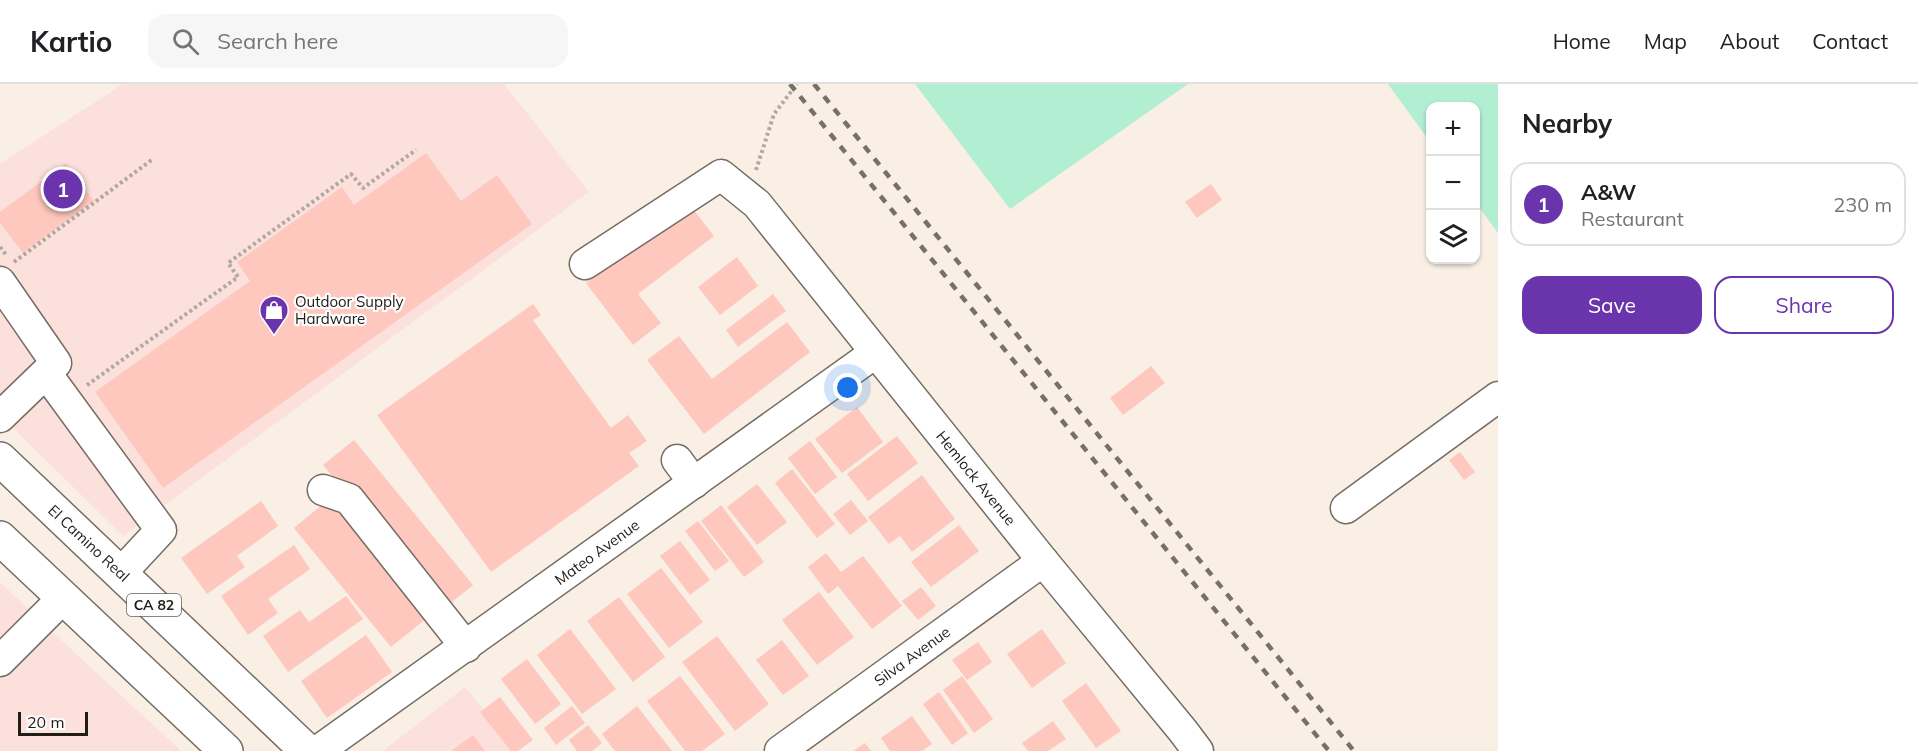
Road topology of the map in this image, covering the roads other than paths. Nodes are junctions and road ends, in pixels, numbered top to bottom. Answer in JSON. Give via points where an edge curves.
{"nodes":[{"id":1,"x":585,"y":264,"type":"dead end"},
{"id":2,"x":0,"y":282,"type":"edge"},
{"id":3,"x":875,"y":353,"type":"junction"},
{"id":4,"x":53,"y":383,"type":"junction"},
{"id":5,"x":1498,"y":397,"type":"edge"},
{"id":6,"x":0,"y":417,"type":"edge"},
{"id":7,"x":0,"y":459,"type":"edge"},
{"id":8,"x":323,"y":490,"type":"dead end"},
{"id":9,"x":1346,"y":508,"type":"dead end"},
{"id":10,"x":0,"y":538,"type":"edge"},
{"id":11,"x":1043,"y":561,"type":"junction"},
{"id":12,"x":121,"y":573,"type":"junction"},
{"id":13,"x":64,"y":597,"type":"junction"},
{"id":14,"x":466,"y":647,"type":"junction"},
{"id":15,"x":0,"y":661,"type":"edge"},
{"id":16,"x":226,"y":751,"type":"edge"},
{"id":17,"x":307,"y":751,"type":"edge"},
{"id":18,"x":318,"y":751,"type":"edge"},
{"id":19,"x":780,"y":751,"type":"edge"},
{"id":20,"x":1198,"y":751,"type":"edge"}],
"edges":[{"from":1,"to":3,"type":"street","name":"Hemlock Avenue","via":[[721,175],[757,204]]},
{"from":2,"to":4,"type":"street","via":[[56,363]]},
{"from":3,"to":11,"type":"street","name":"Hemlock Avenue"},
{"from":3,"to":14,"type":"street","name":"Mateo Avenue","via":[[686,472]]},
{"from":4,"to":6,"type":"street"},
{"from":4,"to":12,"type":"street","via":[[161,530]]},
{"from":5,"to":9,"type":"street"},
{"from":7,"to":12,"type":"main road","name":"El Camino Real","number":"CA 82"},
{"from":8,"to":14,"type":"street","via":[[349,500]]},
{"from":10,"to":13,"type":"main road"},
{"from":11,"to":19,"type":"street","name":"Silva Avenue"},
{"from":11,"to":20,"type":"street","name":"Hemlock Avenue"},
{"from":12,"to":17,"type":"main road","name":"El Camino Real","number":"CA 82"},
{"from":13,"to":15,"type":"street"},
{"from":13,"to":16,"type":"main road"},
{"from":14,"to":18,"type":"street","name":"Mateo Avenue"}]}
